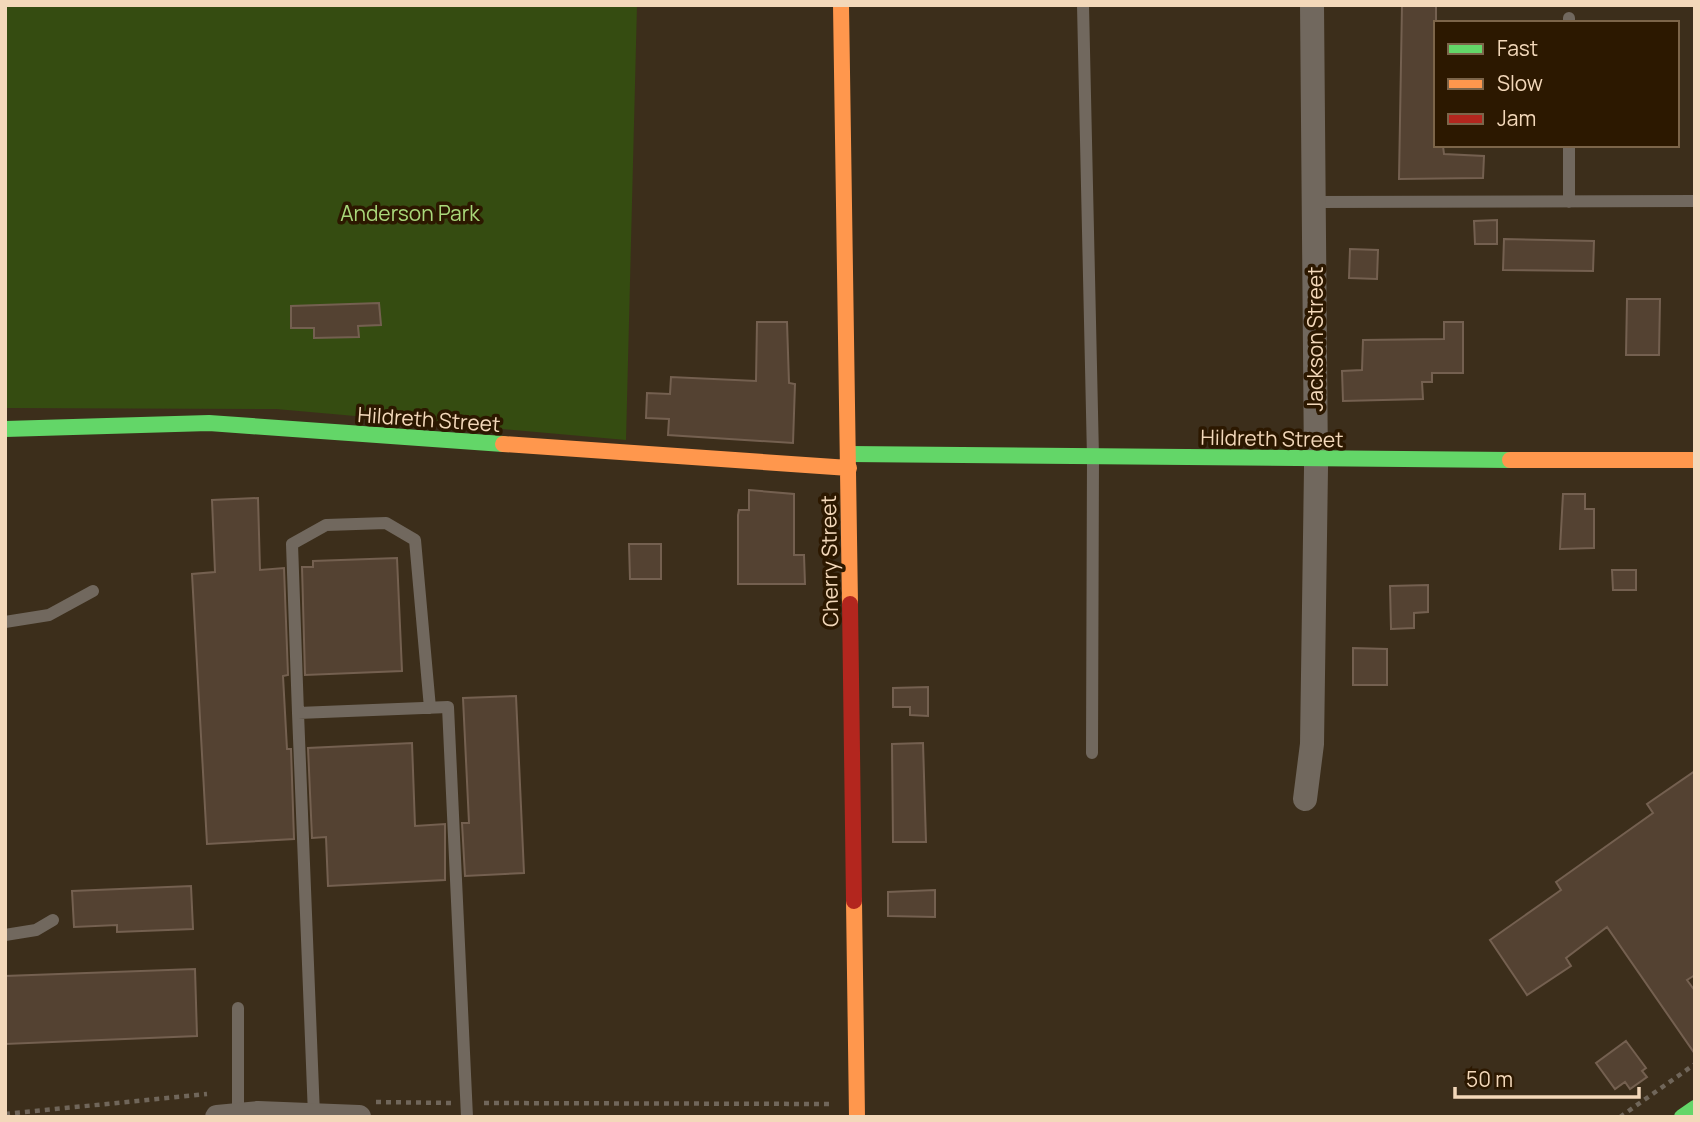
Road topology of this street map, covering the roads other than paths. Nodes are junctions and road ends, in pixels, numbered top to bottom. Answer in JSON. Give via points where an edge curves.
{"nodes":[{"id":1,"x":841,"y":5,"type":"edge"},
{"id":2,"x":1083,"y":5,"type":"edge"},
{"id":3,"x":1312,"y":5,"type":"edge"},
{"id":4,"x":1569,"y":147,"type":"edge"},
{"id":5,"x":1569,"y":201,"type":"junction"},
{"id":6,"x":1695,"y":201,"type":"edge"},
{"id":7,"x":1315,"y":202,"type":"junction"},
{"id":8,"x":5,"y":429,"type":"edge"},
{"id":9,"x":1093,"y":457,"type":"junction"},
{"id":10,"x":1315,"y":460,"type":"junction"},
{"id":11,"x":1695,"y":460,"type":"edge"},
{"id":12,"x":849,"y":461,"type":"junction"},
{"id":13,"x":93,"y":591,"type":"dead end"},
{"id":14,"x":5,"y":622,"type":"edge"},
{"id":15,"x":430,"y":708,"type":"junction"},
{"id":16,"x":298,"y":713,"type":"junction"},
{"id":17,"x":1092,"y":752,"type":"dead end"},
{"id":18,"x":1306,"y":799,"type":"dead end"},
{"id":19,"x":53,"y":920,"type":"dead end"},
{"id":20,"x":5,"y":935,"type":"edge"},
{"id":21,"x":238,"y":1008,"type":"dead end"},
{"id":22,"x":1695,"y":1108,"type":"edge"},
{"id":23,"x":231,"y":1109,"type":"edge"},
{"id":24,"x":364,"y":1109,"type":"edge"},
{"id":25,"x":314,"y":1115,"type":"edge"},
{"id":26,"x":467,"y":1117,"type":"edge"},
{"id":27,"x":858,"y":1117,"type":"edge"},
{"id":28,"x":1682,"y":1117,"type":"edge"}],
"edges":[{"from":1,"to":12,"type":"street","name":"Cherry Street"},
{"from":2,"to":9,"type":"lane"},
{"from":3,"to":7,"type":"street","name":"Jackson Street"},
{"from":4,"to":5,"type":"lane"},
{"from":5,"to":6,"type":"lane"},
{"from":5,"to":7,"type":"lane"},
{"from":7,"to":10,"type":"street","name":"Jackson Street"},
{"from":8,"to":12,"type":"street","name":"Hildreth Street","via":[[209,423]]},
{"from":9,"to":10,"type":"street","name":"Hildreth Street"},
{"from":9,"to":12,"type":"street","name":"Hildreth Street"},
{"from":9,"to":17,"type":"lane"},
{"from":10,"to":11,"type":"street","name":"Hildreth Street"},
{"from":10,"to":18,"type":"street","name":"Jackson Street","via":[[1311,744]]},
{"from":12,"to":27,"type":"street","name":"Cherry Street"},
{"from":13,"to":14,"type":"lane","via":[[49,615]]},
{"from":15,"to":16,"type":"lane"},
{"from":15,"to":16,"type":"lane","via":[[415,540],[386,523],[326,525],[292,544]]},
{"from":15,"to":26,"type":"lane","via":[[448,707]]},
{"from":16,"to":25,"type":"lane"},
{"from":19,"to":20,"type":"lane","via":[[36,929]]},
{"from":21,"to":23,"type":"lane"},
{"from":22,"to":28,"type":"street"},
{"from":23,"to":25,"type":"street"},
{"from":24,"to":25,"type":"street"}]}
